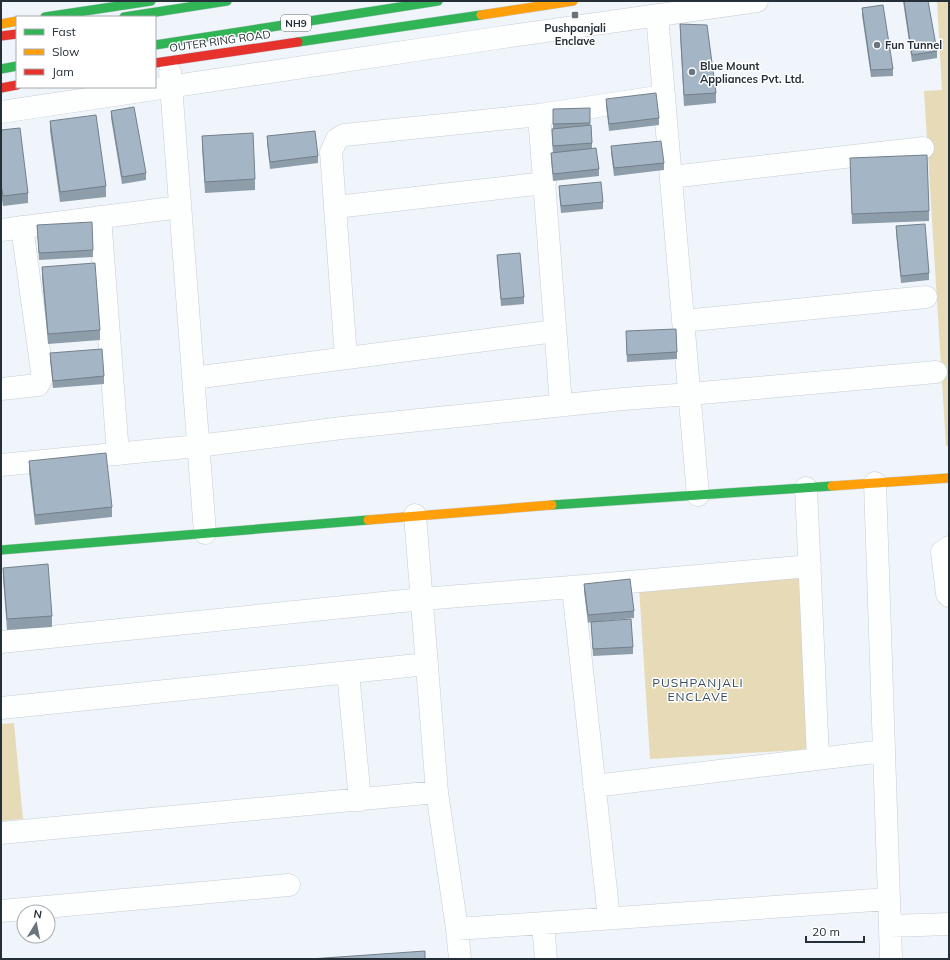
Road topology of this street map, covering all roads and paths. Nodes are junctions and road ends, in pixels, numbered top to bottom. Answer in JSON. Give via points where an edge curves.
{"nodes":[{"id":1,"x":151,"y":1,"type":"edge"},
{"id":2,"x":227,"y":1,"type":"edge"},
{"id":3,"x":438,"y":1,"type":"edge"},
{"id":4,"x":573,"y":1,"type":"edge"},
{"id":5,"x":757,"y":1,"type":"edge"},
{"id":6,"x":657,"y":15,"type":"junction"},
{"id":7,"x":53,"y":16,"type":"edge"},
{"id":8,"x":130,"y":16,"type":"edge"},
{"id":9,"x":16,"y":21,"type":"edge"},
{"id":10,"x":1,"y":24,"type":"edge"},
{"id":11,"x":16,"y":34,"type":"edge"},
{"id":12,"x":1,"y":36,"type":"edge"},
{"id":13,"x":160,"y":56,"type":"edge"},
{"id":14,"x":16,"y":66,"type":"edge"},
{"id":15,"x":1,"y":68,"type":"edge"},
{"id":16,"x":16,"y":85,"type":"edge"},
{"id":17,"x":171,"y":86,"type":"junction"},
{"id":18,"x":1,"y":88,"type":"edge"},
{"id":19,"x":664,"y":96,"type":"junction"},
{"id":20,"x":1,"y":112,"type":"edge"},
{"id":21,"x":539,"y":115,"type":"junction"},
{"id":22,"x":923,"y":148,"type":"dead end"},
{"id":23,"x":671,"y":177,"type":"junction"},
{"id":24,"x":545,"y":183,"type":"junction"},
{"id":25,"x":180,"y":207,"type":"junction"},
{"id":26,"x":336,"y":207,"type":"junction"},
{"id":27,"x":100,"y":217,"type":"junction"},
{"id":28,"x":11,"y":229,"type":"edge"},
{"id":29,"x":926,"y":297,"type":"dead end"},
{"id":30,"x":683,"y":322,"type":"junction"},
{"id":31,"x":555,"y":331,"type":"junction"},
{"id":32,"x":346,"y":358,"type":"junction"},
{"id":33,"x":936,"y":372,"type":"dead end"},
{"id":34,"x":193,"y":378,"type":"junction"},
{"id":35,"x":1,"y":389,"type":"edge"},
{"id":36,"x":690,"y":394,"type":"junction"},
{"id":37,"x":561,"y":405,"type":"junction"},
{"id":38,"x":198,"y":446,"type":"junction"},
{"id":39,"x":118,"y":454,"type":"junction"},
{"id":40,"x":1,"y":465,"type":"edge"},
{"id":41,"x":949,"y":478,"type":"edge"},
{"id":42,"x":875,"y":483,"type":"junction"},
{"id":43,"x":806,"y":488,"type":"junction"},
{"id":44,"x":698,"y":495,"type":"junction"},
{"id":45,"x":415,"y":515,"type":"junction"},
{"id":46,"x":205,"y":533,"type":"junction"},
{"id":47,"x":949,"y":547,"type":"edge"},
{"id":48,"x":1,"y":550,"type":"edge"},
{"id":49,"x":810,"y":566,"type":"junction"},
{"id":50,"x":584,"y":586,"type":"junction"},
{"id":51,"x":949,"y":596,"type":"edge"},
{"id":52,"x":422,"y":599,"type":"junction"},
{"id":53,"x":1,"y":642,"type":"edge"},
{"id":54,"x":427,"y":664,"type":"junction"},
{"id":55,"x":348,"y":672,"type":"junction"},
{"id":56,"x":1,"y":708,"type":"edge"},
{"id":57,"x":884,"y":751,"type":"junction"},
{"id":58,"x":818,"y":758,"type":"junction"},
{"id":59,"x":594,"y":786,"type":"junction"},
{"id":60,"x":437,"y":792,"type":"junction"},
{"id":61,"x":360,"y":800,"type":"junction"},
{"id":62,"x":1,"y":834,"type":"edge"},
{"id":63,"x":289,"y":885,"type":"dead end"},
{"id":64,"x":889,"y":899,"type":"junction"},
{"id":65,"x":1,"y":912,"type":"edge"},
{"id":66,"x":609,"y":918,"type":"junction"},
{"id":67,"x":542,"y":924,"type":"junction"},
{"id":68,"x":949,"y":924,"type":"edge"},
{"id":69,"x":890,"y":926,"type":"junction"},
{"id":70,"x":457,"y":929,"type":"junction"},
{"id":71,"x":460,"y":959,"type":"edge"},
{"id":72,"x":546,"y":959,"type":"edge"},
{"id":73,"x":891,"y":959,"type":"edge"}],
"edges":[{"from":1,"to":7,"type":"main road"},
{"from":2,"to":8,"type":"main road"},
{"from":3,"to":13,"type":"main road","number":"NH9"},
{"from":4,"to":13,"type":"main road","name":"OUTER RING ROAD"},
{"from":5,"to":6,"type":"street"},
{"from":6,"to":17,"type":"street"},
{"from":6,"to":19,"type":"street"},
{"from":9,"to":10,"type":"main road"},
{"from":11,"to":12,"type":"main road"},
{"from":13,"to":17,"type":"street"},
{"from":14,"to":15,"type":"main road"},
{"from":16,"to":18,"type":"main road"},
{"from":17,"to":20,"type":"street"},
{"from":17,"to":25,"type":"street"},
{"from":19,"to":21,"type":"street"},
{"from":19,"to":23,"type":"street"},
{"from":21,"to":24,"type":"street"},
{"from":21,"to":26,"type":"street","via":[[344,135],[337,140],[331,152]]},
{"from":22,"to":23,"type":"street"},
{"from":23,"to":30,"type":"street"},
{"from":24,"to":26,"type":"street"},
{"from":24,"to":31,"type":"street"},
{"from":25,"to":27,"type":"street"},
{"from":25,"to":34,"type":"street"},
{"from":26,"to":32,"type":"street"},
{"from":27,"to":28,"type":"street"},
{"from":27,"to":39,"type":"street"},
{"from":28,"to":35,"type":"street","via":[[42,372],[38,384]]},
{"from":29,"to":30,"type":"street"},
{"from":30,"to":36,"type":"street"},
{"from":31,"to":32,"type":"street"},
{"from":31,"to":37,"type":"street"},
{"from":32,"to":34,"type":"street"},
{"from":33,"to":36,"type":"street"},
{"from":34,"to":38,"type":"street"},
{"from":36,"to":37,"type":"street"},
{"from":36,"to":44,"type":"street"},
{"from":37,"to":38,"type":"street"},
{"from":38,"to":39,"type":"street"},
{"from":38,"to":46,"type":"street"},
{"from":39,"to":40,"type":"street"},
{"from":41,"to":42,"type":"main road"},
{"from":42,"to":43,"type":"main road"},
{"from":42,"to":57,"type":"street"},
{"from":43,"to":44,"type":"main road"},
{"from":43,"to":49,"type":"street"},
{"from":44,"to":45,"type":"main road"},
{"from":45,"to":46,"type":"main road"},
{"from":45,"to":52,"type":"street"},
{"from":46,"to":48,"type":"main road"},
{"from":47,"to":51,"type":"street","via":[[942,552]]},
{"from":49,"to":50,"type":"street"},
{"from":49,"to":58,"type":"street"},
{"from":50,"to":52,"type":"street"},
{"from":50,"to":59,"type":"street","via":[[575,592],[574,597]]},
{"from":52,"to":53,"type":"street"},
{"from":52,"to":54,"type":"street"},
{"from":54,"to":55,"type":"street"},
{"from":54,"to":60,"type":"street"},
{"from":55,"to":56,"type":"street"},
{"from":55,"to":61,"type":"street"},
{"from":57,"to":58,"type":"street"},
{"from":57,"to":64,"type":"street"},
{"from":58,"to":59,"type":"street"},
{"from":59,"to":66,"type":"street"},
{"from":60,"to":61,"type":"street"},
{"from":60,"to":70,"type":"street"},
{"from":61,"to":62,"type":"street"},
{"from":63,"to":65,"type":"street"},
{"from":64,"to":66,"type":"street"},
{"from":64,"to":69,"type":"street"},
{"from":66,"to":67,"type":"street"},
{"from":67,"to":70,"type":"street"},
{"from":67,"to":72,"type":"street"},
{"from":68,"to":69,"type":"street"},
{"from":69,"to":73,"type":"street"},
{"from":70,"to":71,"type":"street"}]}
